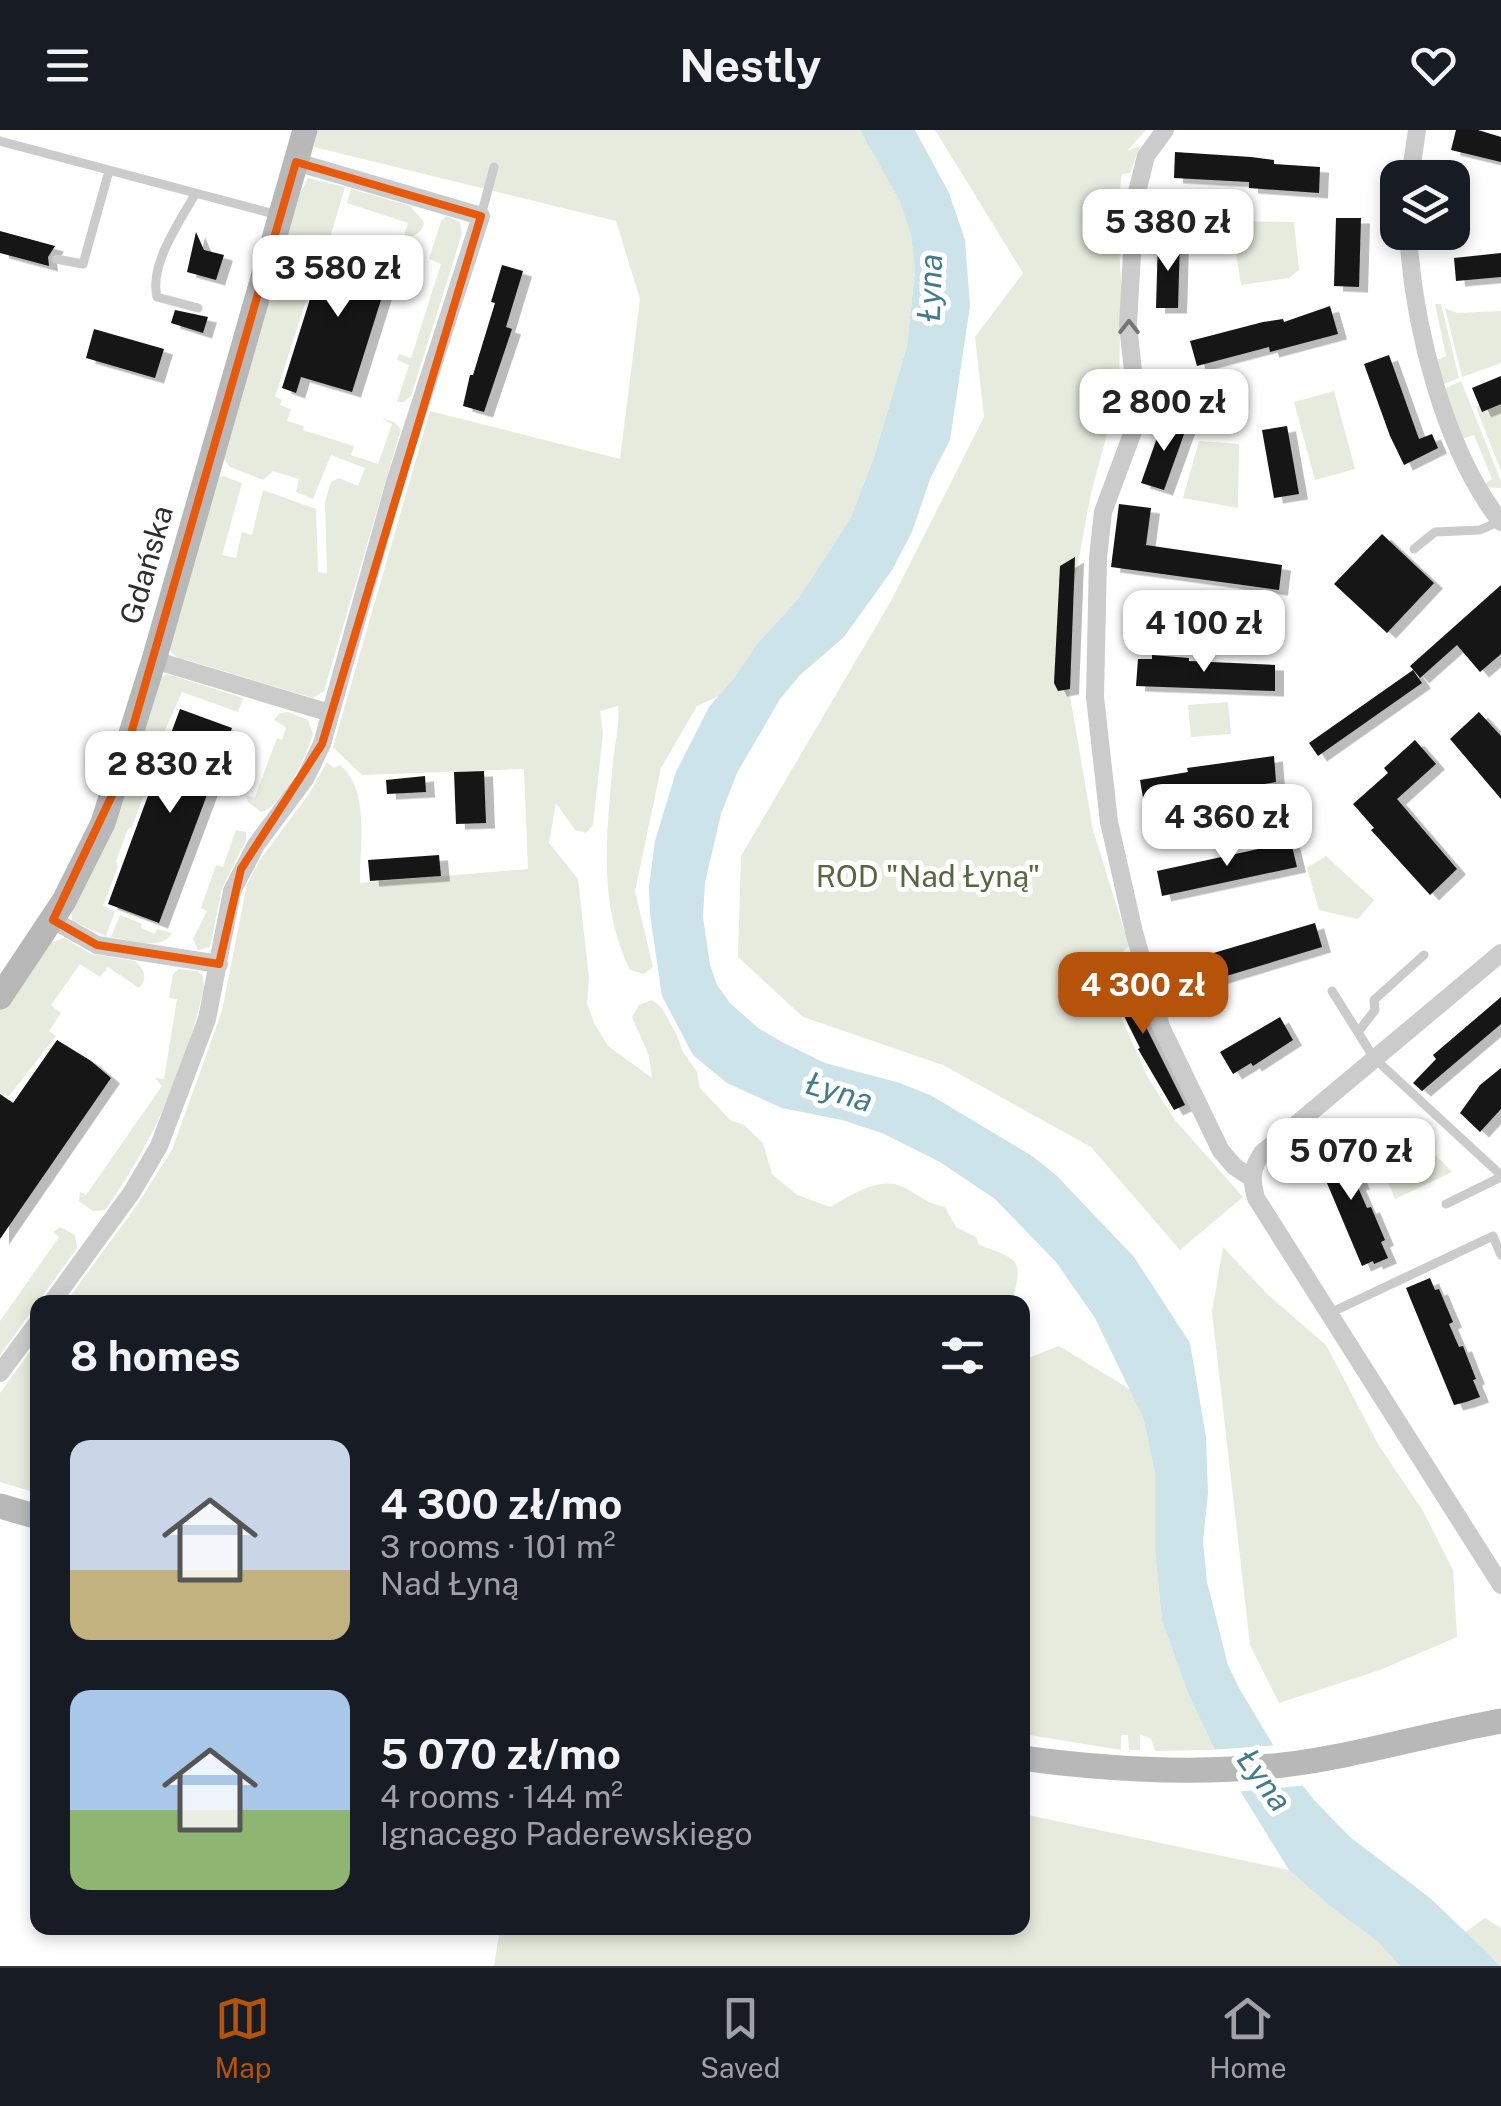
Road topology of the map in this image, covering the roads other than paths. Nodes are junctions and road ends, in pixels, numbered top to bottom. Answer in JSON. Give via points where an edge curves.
{"nodes":[{"id":1,"x":306,"y":130,"type":"edge"},
{"id":2,"x":1165,"y":130,"type":"edge"},
{"id":3,"x":1417,"y":130,"type":"edge"},
{"id":4,"x":0,"y":141,"type":"edge"},
{"id":5,"x":1413,"y":160,"type":"edge"},
{"id":6,"x":296,"y":162,"type":"junction"},
{"id":7,"x":494,"y":167,"type":"dead end"},
{"id":8,"x":109,"y":171,"type":"junction"},
{"id":9,"x":196,"y":194,"type":"junction"},
{"id":10,"x":281,"y":215,"type":"junction"},
{"id":11,"x":480,"y":216,"type":"junction"},
{"id":12,"x":1410,"y":250,"type":"edge"},
{"id":13,"x":56,"y":259,"type":"dead end"},
{"id":14,"x":198,"y":308,"type":"dead end"},
{"id":15,"x":1500,"y":522,"type":"edge"},
{"id":16,"x":1414,"y":549,"type":"dead end"},
{"id":17,"x":154,"y":660,"type":"junction"},
{"id":18,"x":330,"y":713,"type":"junction"},
{"id":19,"x":53,"y":920,"type":"junction"},
{"id":20,"x":1501,"y":953,"type":"edge"},
{"id":21,"x":1424,"y":955,"type":"dead end"},
{"id":22,"x":219,"y":964,"type":"junction"},
{"id":23,"x":1332,"y":991,"type":"dead end"},
{"id":24,"x":0,"y":996,"type":"edge"},
{"id":25,"x":1358,"y":1032,"type":"junction"},
{"id":26,"x":1374,"y":1058,"type":"junction"},
{"id":27,"x":1501,"y":1176,"type":"edge"},
{"id":28,"x":1252,"y":1178,"type":"junction"},
{"id":29,"x":1446,"y":1204,"type":"dead end"},
{"id":30,"x":1501,"y":1255,"type":"edge"},
{"id":31,"x":57,"y":1295,"type":"edge"},
{"id":32,"x":1328,"y":1314,"type":"junction"},
{"id":33,"x":30,"y":1333,"type":"edge"},
{"id":34,"x":0,"y":1374,"type":"edge"},
{"id":35,"x":0,"y":1506,"type":"edge"},
{"id":36,"x":30,"y":1515,"type":"edge"},
{"id":37,"x":1500,"y":1584,"type":"edge"},
{"id":38,"x":1501,"y":1701,"type":"edge"},
{"id":39,"x":1501,"y":1720,"type":"edge"},
{"id":40,"x":1434,"y":1735,"type":"junction"},
{"id":41,"x":1030,"y":1759,"type":"edge"}],
"edges":[{"from":1,"to":6,"type":"street","name":"Gdańska"},
{"from":28,"to":2,"type":"street","one_way":true,"via":[[1222,1150],[1162,1027],[1109,822],[1095,698],[1104,512],[1138,418],[1128,325],[1135,200],[1146,156]]},
{"from":3,"to":5,"type":"street"},
{"from":4,"to":8,"type":"lane"},
{"from":6,"to":10,"type":"street","name":"Gdańska"},
{"from":6,"to":11,"type":"street"},
{"from":7,"to":11,"type":"lane"},
{"from":8,"to":9,"type":"lane"},
{"from":8,"to":13,"type":"lane","via":[[83,264]]},
{"from":9,"to":10,"type":"lane"},
{"from":9,"to":14,"type":"lane","via":[[154,284],[157,296]]},
{"from":10,"to":17,"type":"street","name":"Gdańska"},
{"from":11,"to":18,"type":"street"},
{"from":12,"to":15,"type":"street","via":[[1433,379],[1476,489]]},
{"from":15,"to":16,"type":"lane","via":[[1435,532]]},
{"from":17,"to":18,"type":"street"},
{"from":17,"to":19,"type":"street","name":"Gdańska","via":[[103,823]]},
{"from":18,"to":22,"type":"street","via":[[306,779],[241,869]]},
{"from":19,"to":22,"type":"street","via":[[97,945]]},
{"from":19,"to":24,"type":"street","name":"Gdańska"},
{"from":20,"to":26,"type":"street"},
{"from":21,"to":25,"type":"lane","via":[[1374,1000],[1375,1010]]},
{"from":22,"to":31,"type":"street","via":[[207,1019],[160,1146]]},
{"from":23,"to":25,"type":"lane"},
{"from":25,"to":26,"type":"lane"},
{"from":26,"to":27,"type":"lane"},
{"from":26,"to":28,"type":"street","via":[[1262,1153]]},
{"from":27,"to":29,"type":"lane"},
{"from":28,"to":32,"type":"street","via":[[1256,1198]]},
{"from":30,"to":32,"type":"lane","via":[[1493,1236]]},
{"from":32,"to":37,"type":"street"},
{"from":33,"to":34,"type":"street"},
{"from":35,"to":36,"type":"street"},
{"from":38,"to":40,"type":"street"},
{"from":39,"to":40,"type":"street"},
{"from":40,"to":41,"type":"street","via":[[1280,1765],[1163,1770]]}]}
